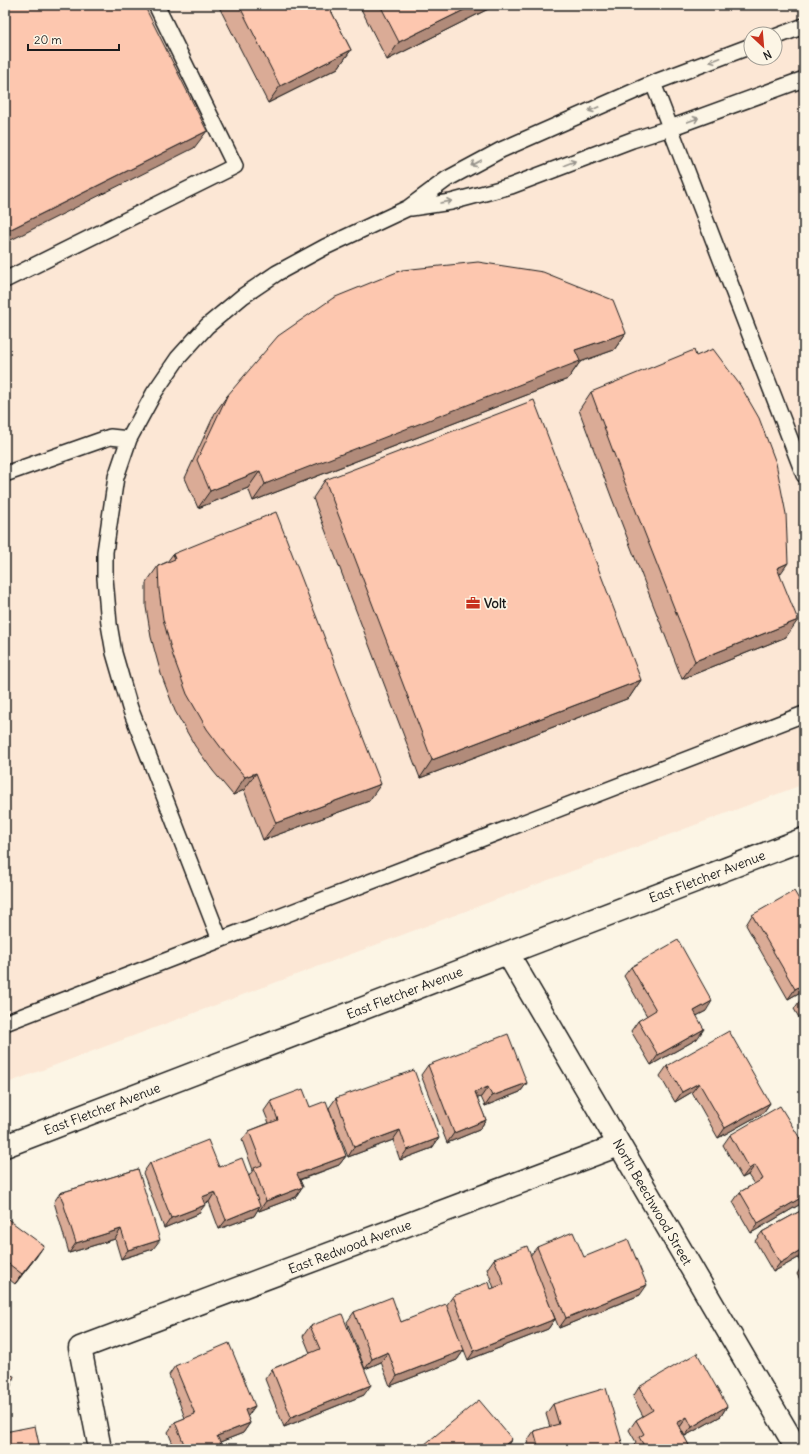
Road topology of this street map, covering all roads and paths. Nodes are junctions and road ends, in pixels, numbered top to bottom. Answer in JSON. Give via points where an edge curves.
{"nodes":[{"id":1,"x":156,"y":5,"type":"edge"},
{"id":2,"x":804,"y":26,"type":"edge"},
{"id":3,"x":783,"y":34,"type":"edge"},
{"id":4,"x":743,"y":49,"type":"edge"},
{"id":5,"x":804,"y":79,"type":"edge"},
{"id":6,"x":653,"y":83,"type":"junction"},
{"id":7,"x":670,"y":128,"type":"junction"},
{"id":8,"x":408,"y":208,"type":"junction"},
{"id":9,"x":5,"y":280,"type":"edge"},
{"id":10,"x":129,"y":439,"type":"junction"},
{"id":11,"x":5,"y":474,"type":"edge"},
{"id":12,"x":804,"y":475,"type":"edge"},
{"id":13,"x":804,"y":714,"type":"edge"},
{"id":14,"x":804,"y":839,"type":"edge"},
{"id":15,"x":220,"y":940,"type":"junction"},
{"id":16,"x":508,"y":954,"type":"junction"},
{"id":17,"x":5,"y":1023,"type":"edge"},
{"id":18,"x":619,"y":1145,"type":"junction"},
{"id":19,"x":5,"y":1146,"type":"edge"},
{"id":20,"x":100,"y":1449,"type":"edge"},
{"id":21,"x":797,"y":1449,"type":"edge"}],
"edges":[{"from":1,"to":9,"type":"lane","via":[[235,166]]},
{"from":2,"to":3,"type":"lane"},
{"from":4,"to":6,"type":"lane","one_way":true},
{"from":7,"to":5,"type":"lane","one_way":true},
{"from":6,"to":7,"type":"lane"},
{"from":6,"to":8,"type":"lane","one_way":true,"via":[[501,150],[447,179]]},
{"from":8,"to":7,"type":"lane","one_way":true,"via":[[451,202],[511,186]]},
{"from":7,"to":12,"type":"lane"},
{"from":8,"to":10,"type":"lane","via":[[325,247],[277,273],[243,296],[207,326],[178,358]]},
{"from":10,"to":11,"type":"lane","via":[[110,438]]},
{"from":10,"to":15,"type":"lane","via":[[116,477],[105,552],[109,624],[114,652],[130,708]]},
{"from":13,"to":15,"type":"lane"},
{"from":14,"to":16,"type":"street","name":"East Fletcher Avenue"},
{"from":15,"to":17,"type":"lane"},
{"from":16,"to":18,"type":"street","name":"North Beechwood Street"},
{"from":16,"to":19,"type":"street","name":"East Fletcher Avenue"},
{"from":18,"to":20,"type":"street","name":"East Redwood Avenue","via":[[80,1348]]},
{"from":18,"to":21,"type":"street","name":"North Beechwood Street"}]}
